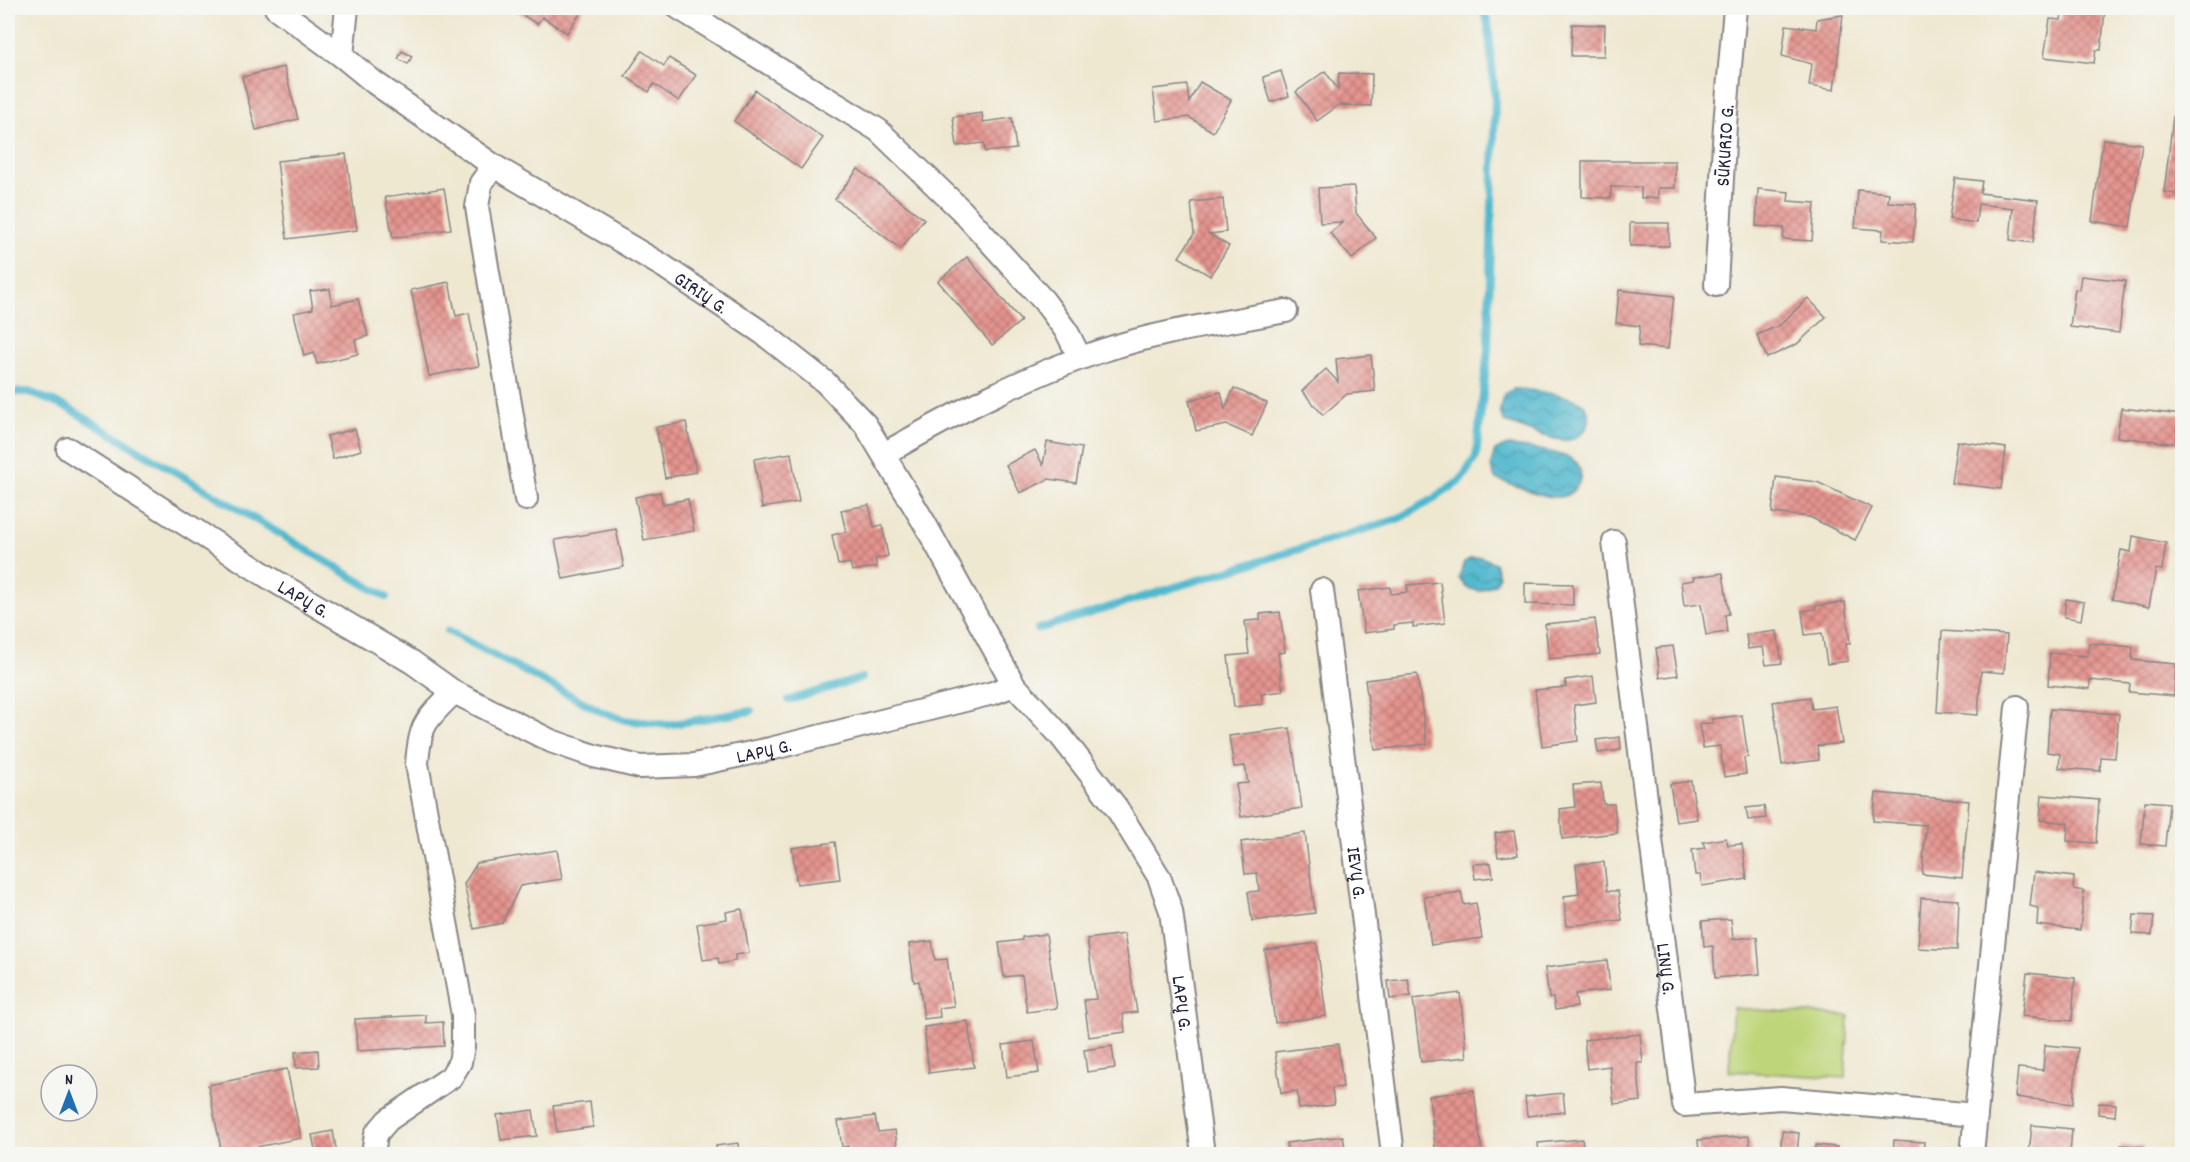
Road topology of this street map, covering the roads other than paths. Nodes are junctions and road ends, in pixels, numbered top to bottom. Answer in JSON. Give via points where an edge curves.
{"nodes":[{"id":1,"x":276,"y":8,"type":"edge"},
{"id":2,"x":346,"y":8,"type":"edge"},
{"id":3,"x":679,"y":8,"type":"edge"},
{"id":4,"x":1735,"y":8,"type":"edge"},
{"id":5,"x":342,"y":56,"type":"junction"},
{"id":6,"x":494,"y":166,"type":"junction"},
{"id":7,"x":1716,"y":285,"type":"dead end"},
{"id":8,"x":1286,"y":311,"type":"dead end"},
{"id":9,"x":1080,"y":358,"type":"junction"},
{"id":10,"x":68,"y":449,"type":"dead end"},
{"id":11,"x":884,"y":454,"type":"junction"},
{"id":12,"x":526,"y":499,"type":"dead end"},
{"id":13,"x":1614,"y":542,"type":"dead end"},
{"id":14,"x":1322,"y":590,"type":"dead end"},
{"id":15,"x":1014,"y":685,"type":"junction"},
{"id":16,"x":454,"y":692,"type":"junction"},
{"id":17,"x":2017,"y":707,"type":"dead end"},
{"id":18,"x":1976,"y":1115,"type":"junction"},
{"id":19,"x":373,"y":1155,"type":"edge"},
{"id":20,"x":1203,"y":1155,"type":"edge"},
{"id":21,"x":1392,"y":1155,"type":"edge"},
{"id":22,"x":1972,"y":1155,"type":"edge"}],
"edges":[{"from":1,"to":5,"type":"street","name":"GIRIŲ G."},
{"from":2,"to":5,"type":"street"},
{"from":3,"to":9,"type":"street","via":[[878,130],[962,212],[1044,301]]},
{"from":4,"to":7,"type":"street","name":"SŪKURIO G."},
{"from":5,"to":6,"type":"street","name":"GIRIŲ G."},
{"from":6,"to":11,"type":"street","name":"GIRIŲ G.","via":[[663,266],[764,334],[825,382],[865,424]]},
{"from":6,"to":12,"type":"street","via":[[481,183],[477,207]]},
{"from":8,"to":9,"type":"street","via":[[1152,336]]},
{"from":9,"to":11,"type":"street","via":[[1003,391]]},
{"from":10,"to":16,"type":"street","name":"LAPŲ G.","via":[[273,580],[412,662]]},
{"from":11,"to":15,"type":"street","name":"GIRIŲ G."},
{"from":13,"to":18,"type":"street","name":"LINŲ G.","via":[[1684,1105],[1781,1098]]},
{"from":14,"to":21,"type":"street","name":"IEVŲ G."},
{"from":15,"to":16,"type":"street","name":"LAPŲ G.","via":[[770,749],[694,765],[640,768],[551,741]]},
{"from":15,"to":20,"type":"street","name":"LAPŲ G.","via":[[1060,735],[1116,807],[1159,877],[1171,911]]},
{"from":16,"to":19,"type":"street","via":[[424,722],[417,764],[458,986],[462,1015],[460,1062],[451,1077],[387,1120],[376,1134]]},
{"from":17,"to":18,"type":"street"},
{"from":18,"to":22,"type":"street"}]}
